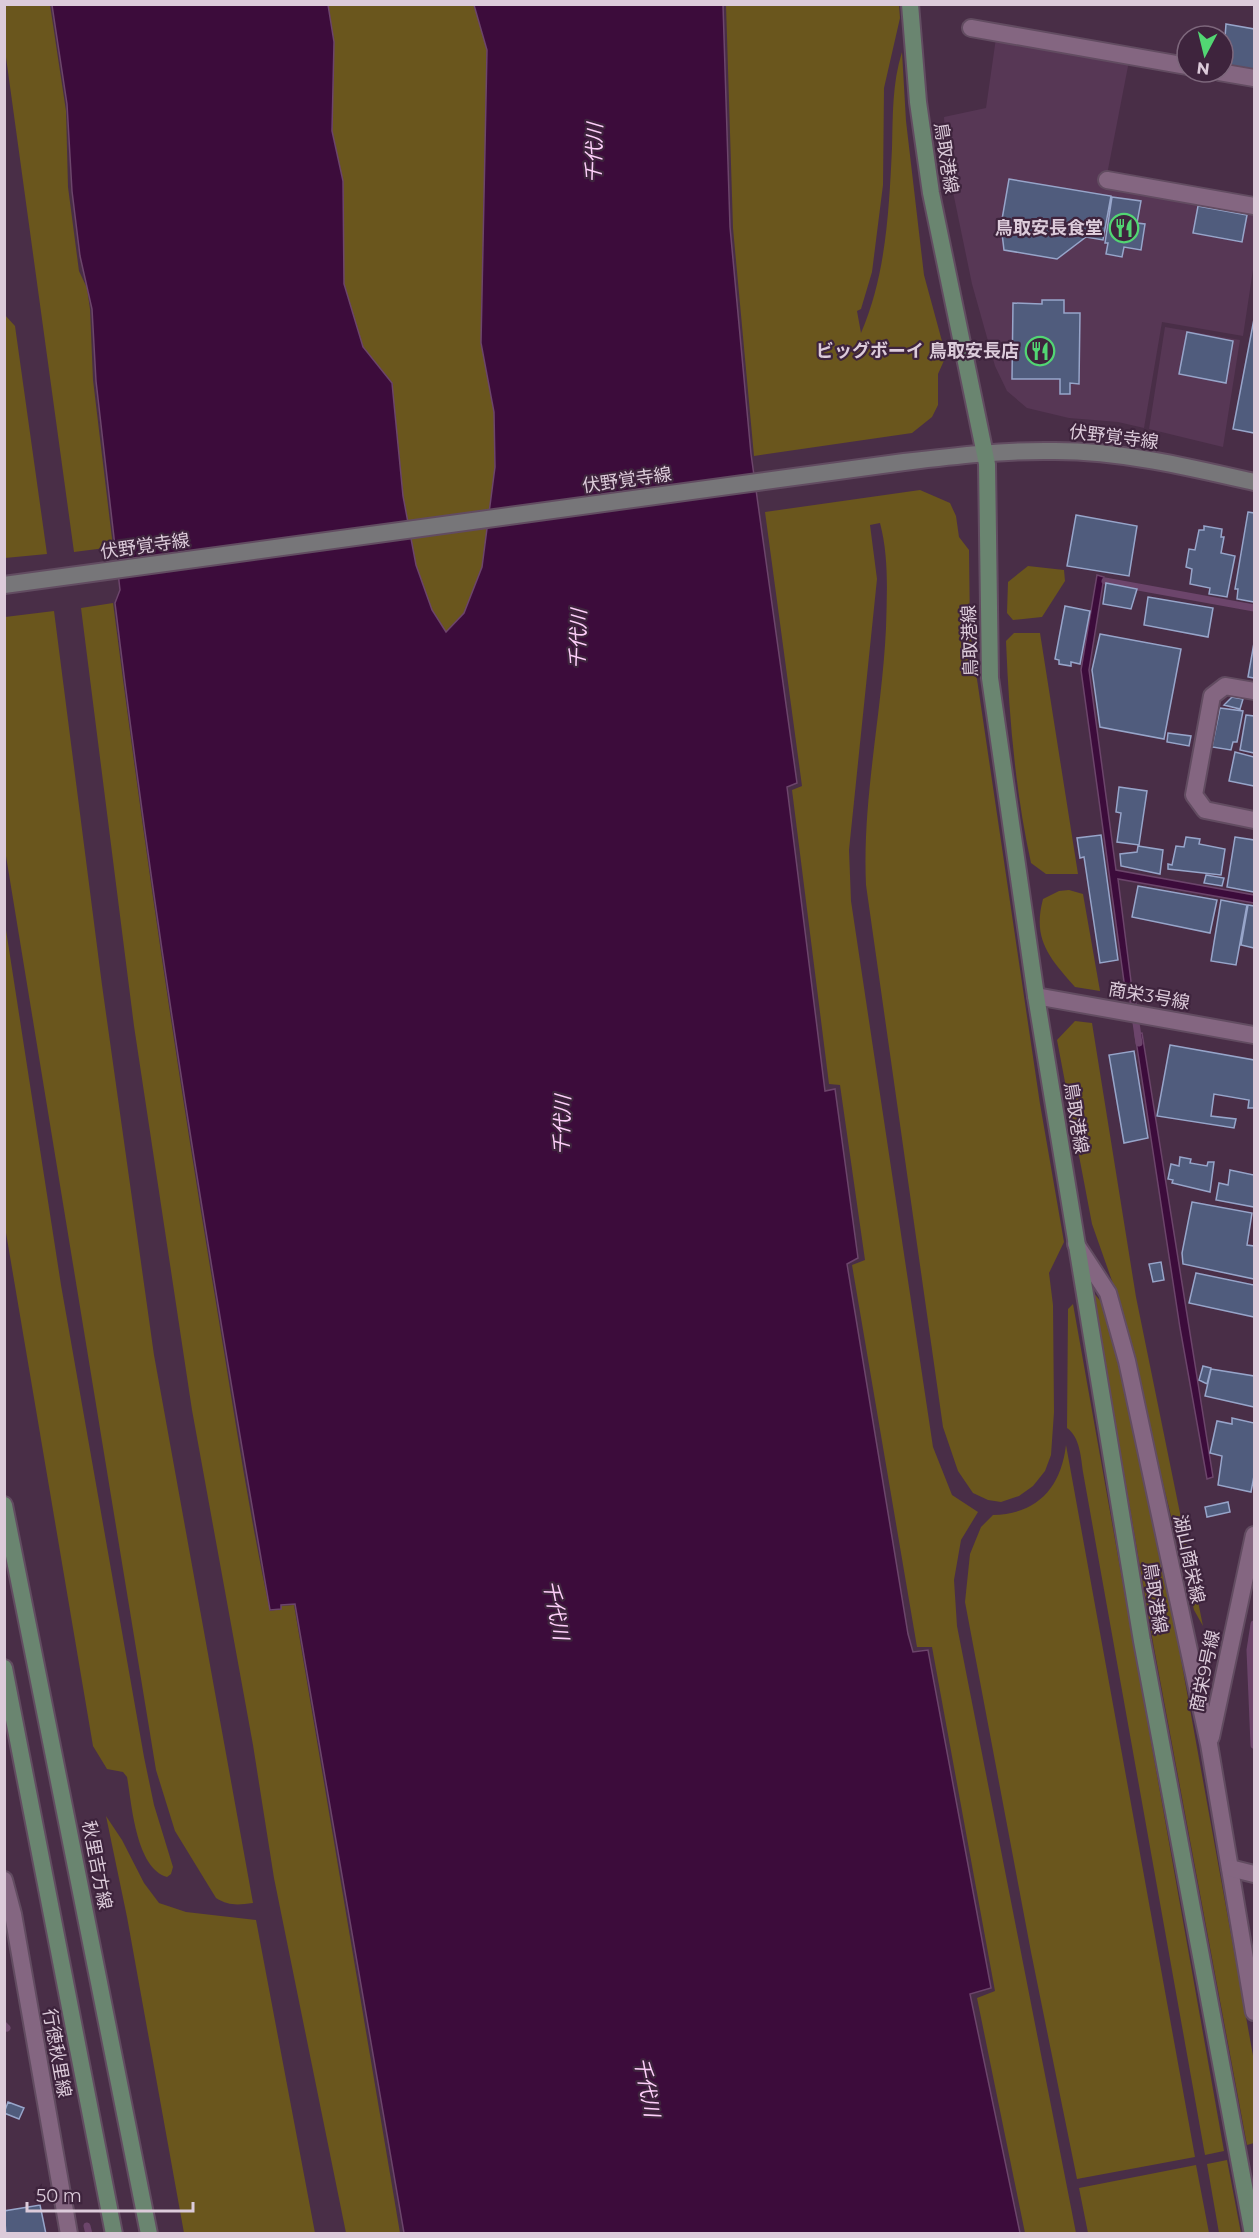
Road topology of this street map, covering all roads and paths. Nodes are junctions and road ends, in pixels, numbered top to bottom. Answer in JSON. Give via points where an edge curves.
{"nodes":[{"id":1,"x":909,"y":4,"type":"edge"},
{"id":2,"x":971,"y":28,"type":"dead end"},
{"id":3,"x":1175,"y":64,"type":"edge"},
{"id":4,"x":1235,"y":75,"type":"edge"},
{"id":5,"x":1254,"y":78,"type":"edge"},
{"id":6,"x":1107,"y":180,"type":"dead end"},
{"id":7,"x":1254,"y":206,"type":"edge"},
{"id":8,"x":986,"y":453,"type":"junction"},
{"id":9,"x":1254,"y":482,"type":"edge"},
{"id":10,"x":4,"y":585,"type":"edge"},
{"id":11,"x":1254,"y":691,"type":"edge"},
{"id":12,"x":1254,"y":820,"type":"edge"},
{"id":13,"x":1036,"y":996,"type":"junction"},
{"id":14,"x":1254,"y":1035,"type":"edge"},
{"id":15,"x":1076,"y":1244,"type":"junction"},
{"id":16,"x":5,"y":1506,"type":"edge"},
{"id":17,"x":1254,"y":1535,"type":"edge"},
{"id":18,"x":4,"y":1668,"type":"edge"},
{"id":19,"x":1209,"y":1744,"type":"junction"},
{"id":20,"x":1230,"y":1868,"type":"junction"},
{"id":21,"x":1254,"y":1874,"type":"edge"},
{"id":22,"x":4,"y":1880,"type":"edge"},
{"id":23,"x":9,"y":1915,"type":"edge"},
{"id":24,"x":1254,"y":2012,"type":"edge"},
{"id":25,"x":69,"y":2234,"type":"edge"},
{"id":26,"x":114,"y":2234,"type":"edge"},
{"id":27,"x":149,"y":2234,"type":"edge"},
{"id":28,"x":1253,"y":2234,"type":"edge"}],
"edges":[{"from":1,"to":8,"type":"main road","name":"鳥取港線","via":[[932,193]]},
{"from":2,"to":3,"type":"street"},
{"from":4,"to":5,"type":"street"},
{"from":6,"to":7,"type":"street"},
{"from":8,"to":9,"type":"main road","name":"伏野覚寺線","via":[[1097,453]]},
{"from":8,"to":10,"type":"main road","name":"伏野覚寺線"},
{"from":8,"to":13,"type":"main road","name":"鳥取港線","via":[[990,678]]},
{"from":11,"to":12,"type":"street","via":[[1225,686],[1212,696],[1194,795],[1205,810]]},
{"from":13,"to":14,"type":"street","name":"商栄3号線"},
{"from":13,"to":15,"type":"main road","name":"鳥取港線"},
{"from":15,"to":19,"type":"street","name":"湖山商栄線","via":[[1108,1293],[1124,1349]]},
{"from":15,"to":28,"type":"main road","name":"鳥取港線","via":[[1142,1641]]},
{"from":16,"to":27,"type":"main road","name":"秋里吉方線"},
{"from":17,"to":19,"type":"street","name":"商栄9号線"},
{"from":18,"to":26,"type":"main road"},
{"from":19,"to":20,"type":"street","name":"湖山商栄線"},
{"from":20,"to":21,"type":"street"},
{"from":20,"to":24,"type":"street","name":"湖山商栄線"},
{"from":22,"to":23,"type":"street","name":"行徳秋里線"},
{"from":23,"to":25,"type":"street","name":"行徳秋里線"}]}
